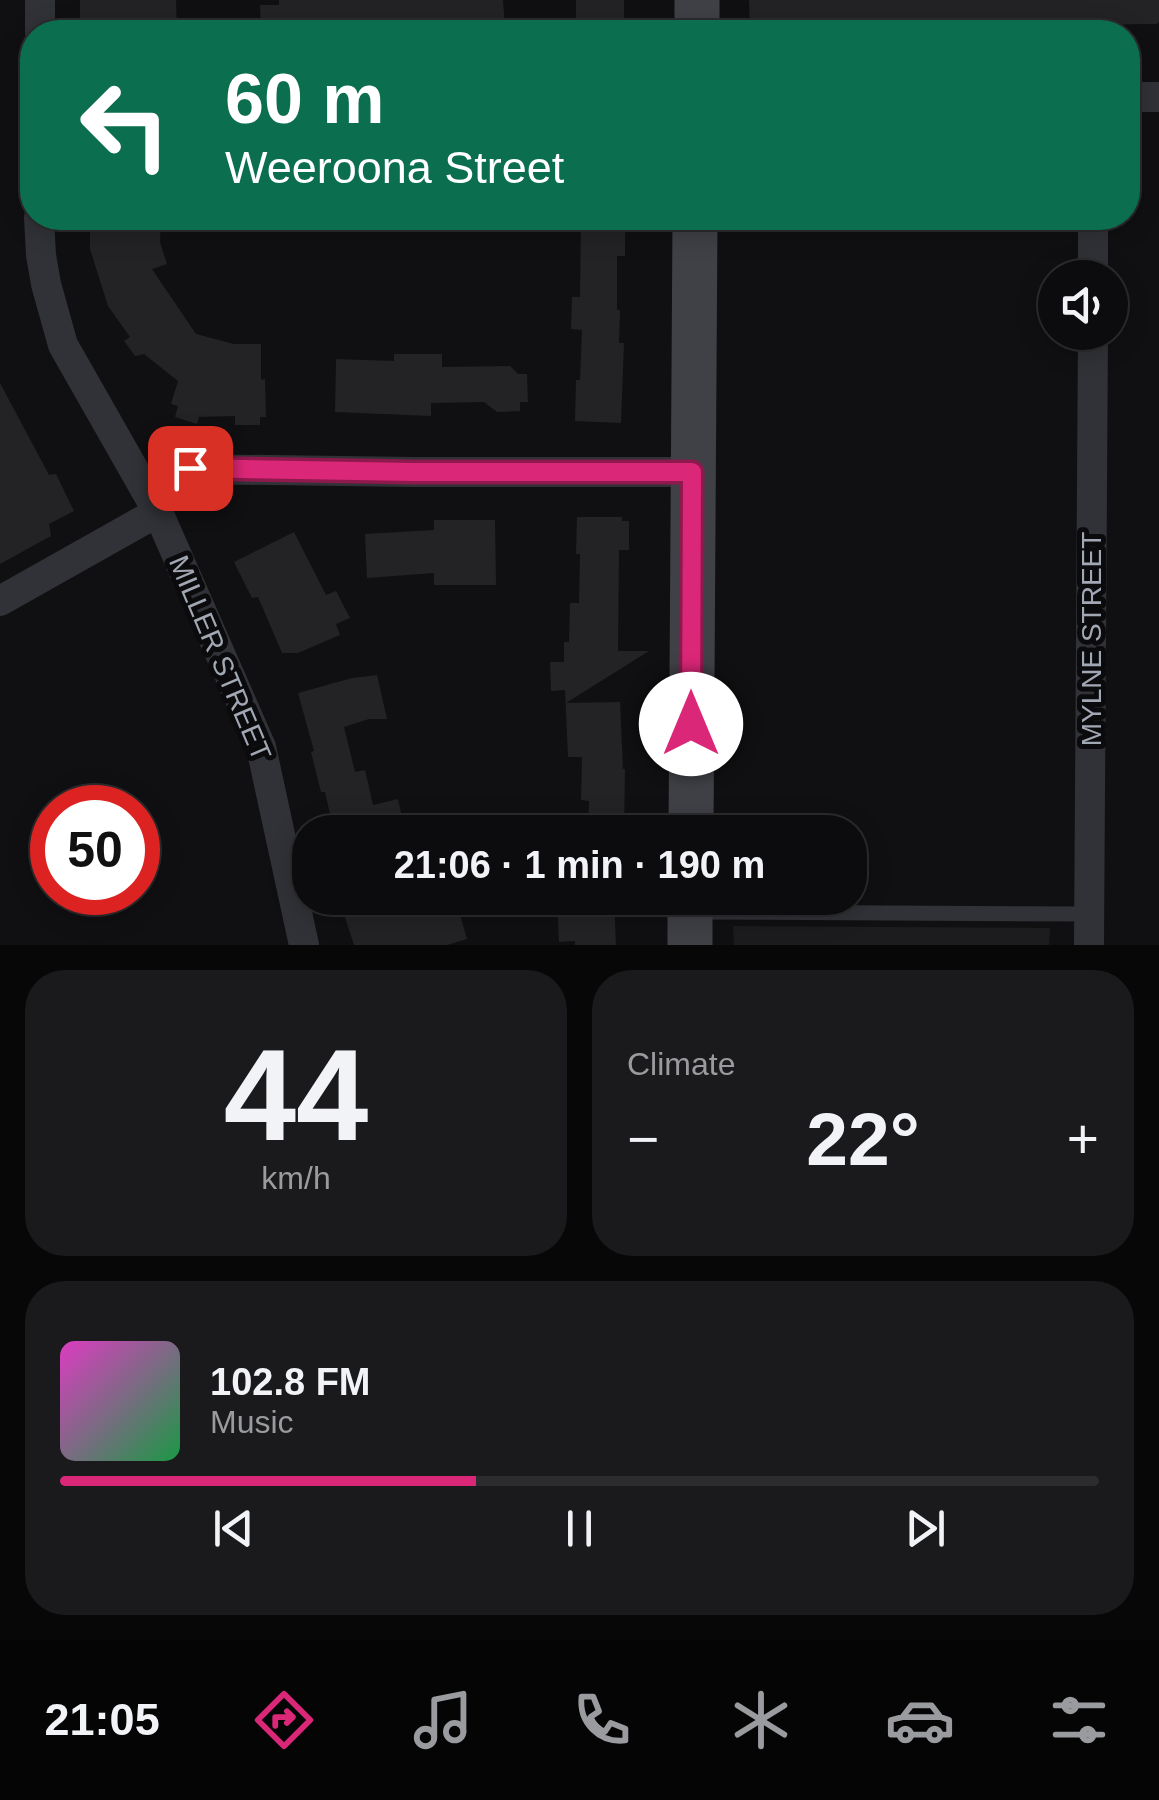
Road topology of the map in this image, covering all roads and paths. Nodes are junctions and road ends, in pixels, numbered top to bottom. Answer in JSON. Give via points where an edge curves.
{"nodes":[{"id":1,"x":40,"y":230,"type":"edge"},
{"id":2,"x":695,"y":230,"type":"edge"},
{"id":3,"x":1093,"y":230,"type":"edge"},
{"id":4,"x":1093,"y":260,"type":"edge"},
{"id":5,"x":1093,"y":350,"type":"edge"},
{"id":6,"x":692,"y":472,"type":"junction"},
{"id":7,"x":152,"y":501,"type":"junction"},
{"id":8,"x":0,"y":601,"type":"edge"},
{"id":9,"x":691,"y":815,"type":"edge"},
{"id":10,"x":1090,"y":914,"type":"junction"},
{"id":11,"x":690,"y":918,"type":"edge"},
{"id":12,"x":304,"y":945,"type":"edge"},
{"id":13,"x":1089,"y":945,"type":"edge"}],
"edges":[{"from":1,"to":7,"type":"street","name":"MILLER STREET","via":[[46,284],[64,345]]},
{"from":2,"to":6,"type":"main road"},
{"from":3,"to":4,"type":"street"},
{"from":5,"to":10,"type":"street","name":"MYLNE STREET"},
{"from":6,"to":7,"type":"street","via":[[190,468],[170,474]]},
{"from":6,"to":9,"type":"main road"},
{"from":7,"to":8,"type":"street"},
{"from":7,"to":12,"type":"street","name":"MILLER STREET","via":[[261,747]]},
{"from":10,"to":11,"type":"lane"},
{"from":10,"to":13,"type":"street","name":"MYLNE STREET"}]}
